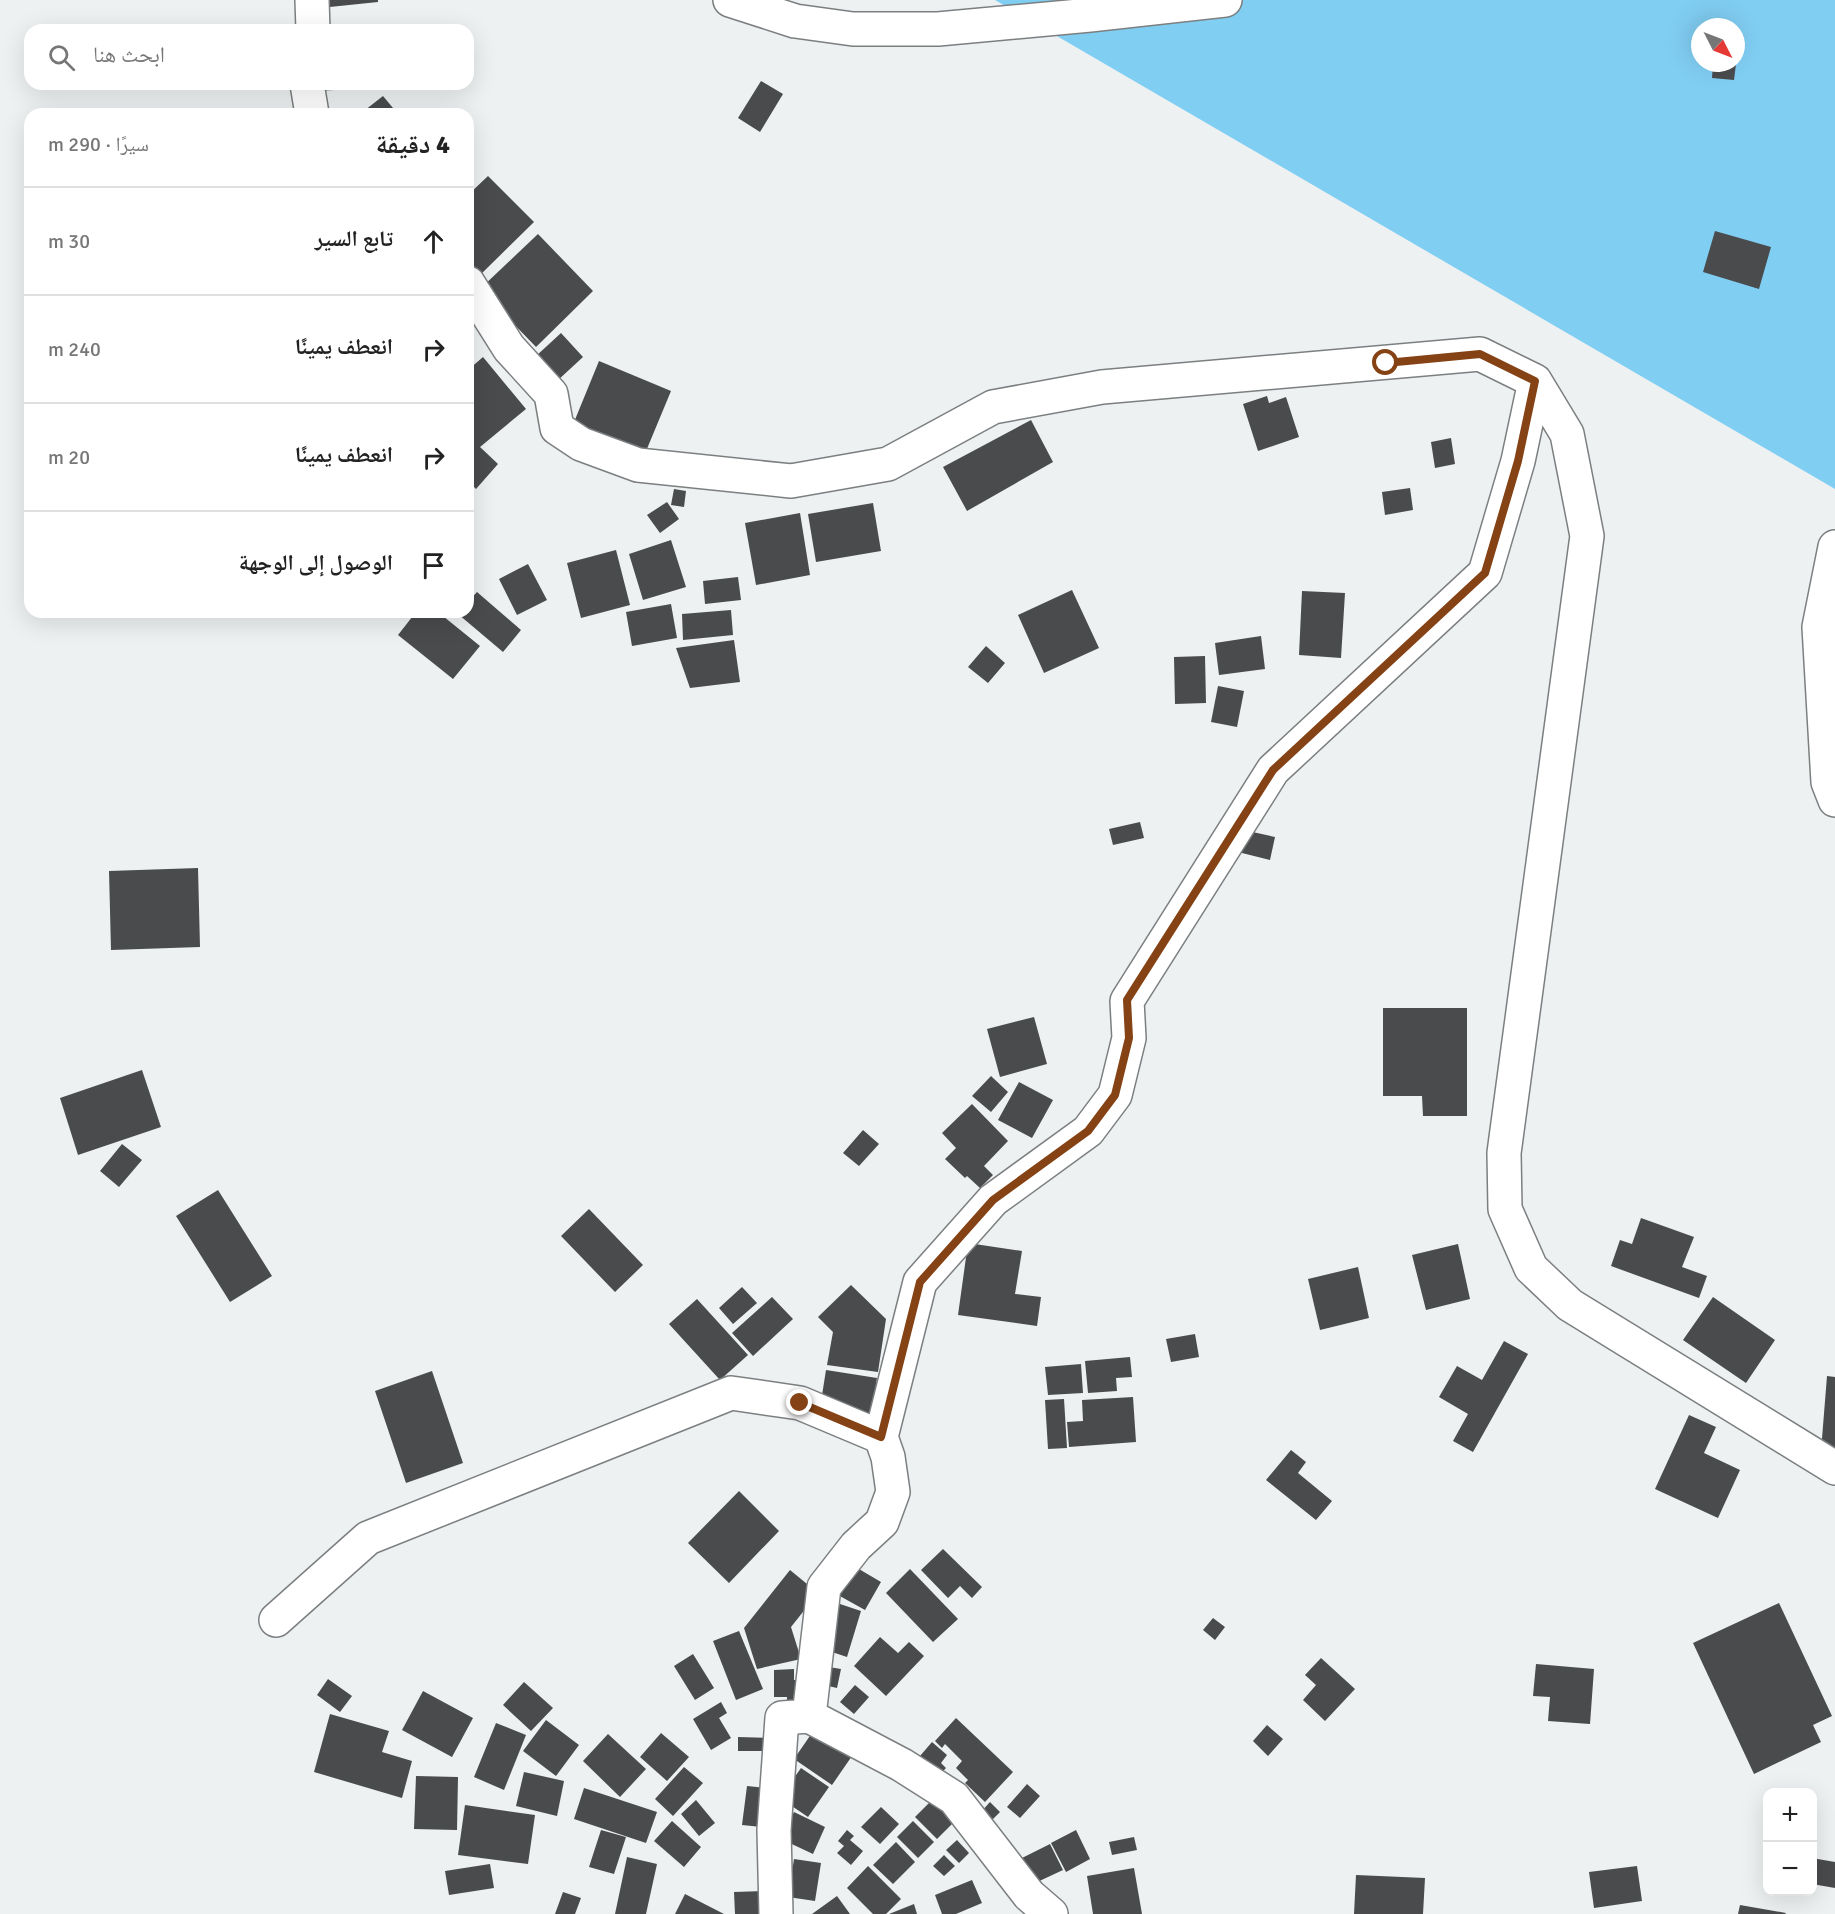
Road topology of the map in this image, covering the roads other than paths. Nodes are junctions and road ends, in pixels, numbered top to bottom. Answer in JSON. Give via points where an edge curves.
{"nodes":[{"id":1,"x":312,"y":0,"type":"edge"},
{"id":2,"x":730,"y":0,"type":"edge"},
{"id":3,"x":1225,"y":0,"type":"edge"},
{"id":4,"x":313,"y":24,"type":"edge"},
{"id":5,"x":308,"y":90,"type":"edge"},
{"id":6,"x":311,"y":108,"type":"edge"},
{"id":7,"x":474,"y":293,"type":"edge"},
{"id":8,"x":1535,"y":381,"type":"junction"},
{"id":9,"x":1835,"y":547,"type":"edge"},
{"id":10,"x":1835,"y":800,"type":"edge"},
{"id":11,"x":881,"y":1437,"type":"junction"},
{"id":12,"x":1835,"y":1468,"type":"edge"},
{"id":13,"x":276,"y":1620,"type":"dead end"},
{"id":14,"x":809,"y":1716,"type":"junction"},
{"id":15,"x":776,"y":1914,"type":"edge"},
{"id":16,"x":1051,"y":1914,"type":"edge"}],
"edges":[{"from":1,"to":4,"type":"street"},
{"from":2,"to":3,"type":"street","via":[[795,21],[853,29],[938,28]]},
{"from":5,"to":6,"type":"street"},
{"from":7,"to":8,"type":"street","via":[[509,348],[551,394],[557,428],[581,444],[638,465],[791,481],[888,464],[993,407],[1102,387],[1480,354]]},
{"from":8,"to":11,"type":"street","via":[[1518,461],[1485,573],[1273,770],[1127,1000],[1129,1038],[1115,1095],[1088,1131],[993,1200],[920,1282]]},
{"from":8,"to":12,"type":"street","via":[[1567,434],[1587,536],[1504,1153],[1505,1209],[1531,1268],[1570,1305]]},
{"from":9,"to":10,"type":"street","via":[[1819,627],[1828,782]]},
{"from":11,"to":13,"type":"street","via":[[800,1403],[731,1393],[368,1538]]},
{"from":11,"to":14,"type":"street","via":[[893,1492],[882,1522],[856,1546],[824,1587]]},
{"from":14,"to":15,"type":"street","via":[[782,1718],[774,1830]]},
{"from":14,"to":16,"type":"street","via":[[902,1765],[954,1798],[1029,1895]]}]}
